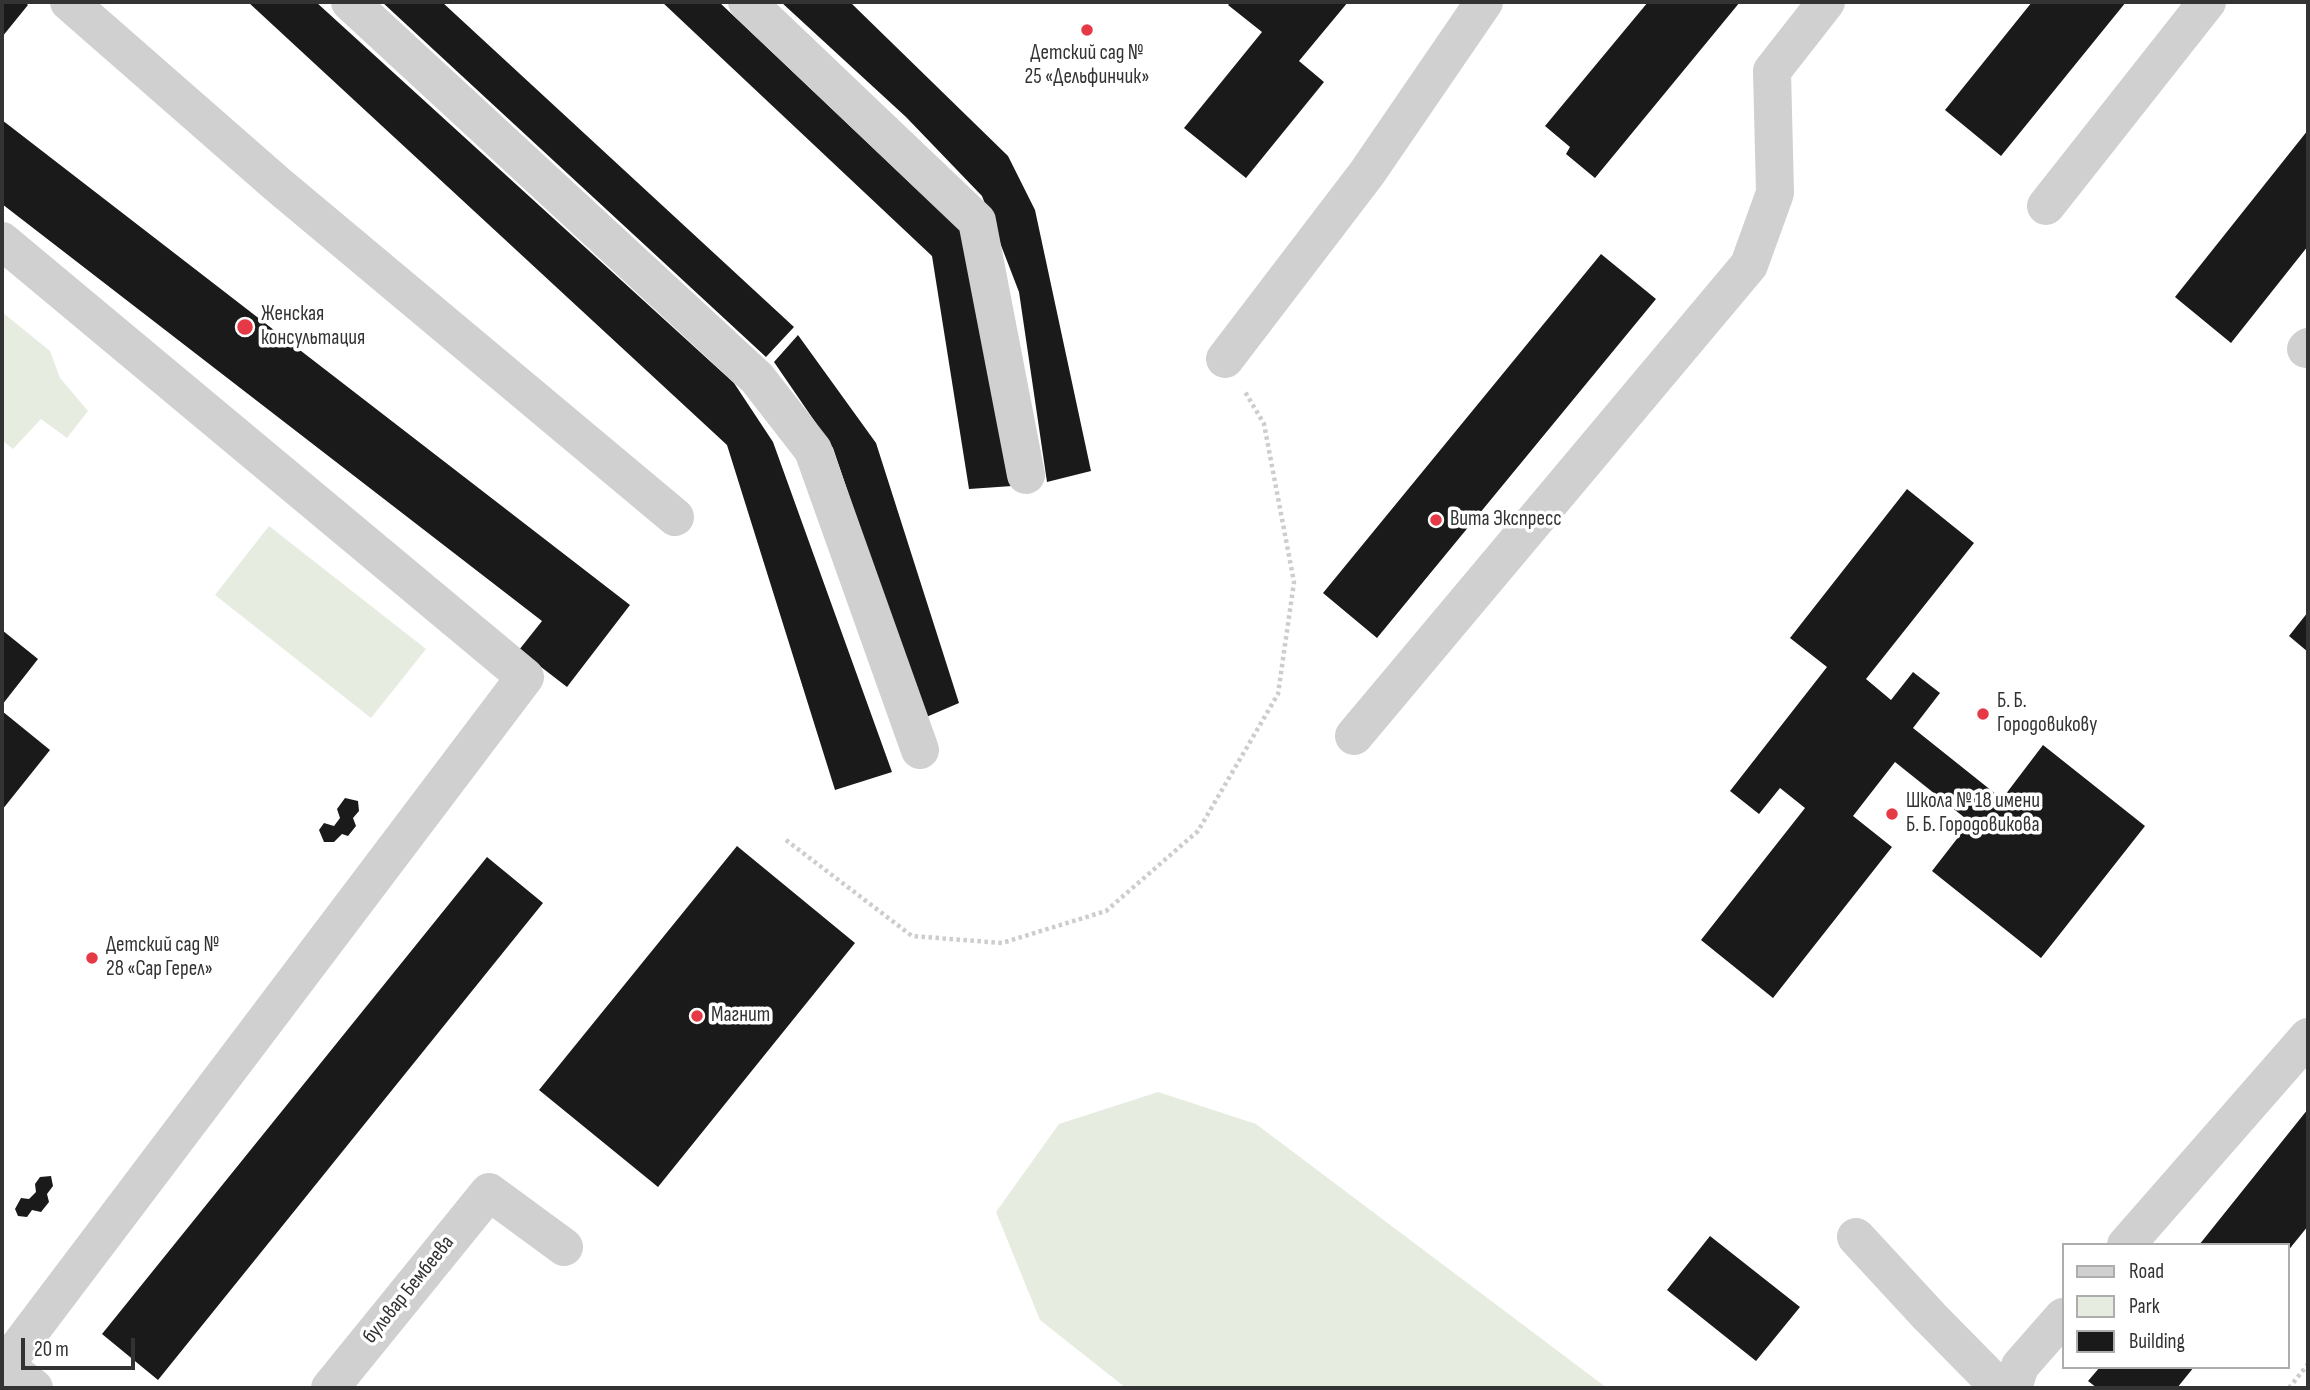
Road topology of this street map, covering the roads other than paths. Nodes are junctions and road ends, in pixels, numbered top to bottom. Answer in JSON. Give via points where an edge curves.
{"nodes":[{"id":1,"x":69,"y":2,"type":"edge"},
{"id":2,"x":351,"y":2,"type":"edge"},
{"id":3,"x":747,"y":2,"type":"edge"},
{"id":4,"x":1484,"y":2,"type":"edge"},
{"id":5,"x":1826,"y":2,"type":"edge"},
{"id":6,"x":2207,"y":2,"type":"edge"},
{"id":7,"x":2046,"y":206,"type":"dead end"},
{"id":8,"x":2,"y":241,"type":"edge"},
{"id":9,"x":1225,"y":359,"type":"road end"},
{"id":10,"x":1026,"y":475,"type":"dead end"},
{"id":11,"x":675,"y":517,"type":"dead end"},
{"id":12,"x":1354,"y":736,"type":"dead end"},
{"id":13,"x":920,"y":750,"type":"dead end"},
{"id":14,"x":2308,"y":1037,"type":"edge"},
{"id":15,"x":1856,"y":1237,"type":"dead end"},
{"id":16,"x":2128,"y":1243,"type":"edge"},
{"id":17,"x":564,"y":1247,"type":"dead end"},
{"id":18,"x":2062,"y":1318,"type":"edge"},
{"id":19,"x":11,"y":1371,"type":"edge"},
{"id":20,"x":330,"y":1388,"type":"edge"},
{"id":21,"x":2000,"y":1388,"type":"edge"},
{"id":22,"x":2012,"y":1388,"type":"edge"}],
"edges":[{"from":1,"to":11,"type":"street","via":[[277,184]]},
{"from":2,"to":13,"type":"street","via":[[757,378],[813,450]]},
{"from":3,"to":10,"type":"street","via":[[977,221]]},
{"from":4,"to":9,"type":"street","via":[[1367,173]]},
{"from":5,"to":12,"type":"street","via":[[1772,71],[1775,193],[1749,265]]},
{"from":6,"to":7,"type":"street"},
{"from":8,"to":19,"type":"street","via":[[525,677]]},
{"from":14,"to":16,"type":"street"},
{"from":15,"to":21,"type":"street"},
{"from":17,"to":20,"type":"street","name":"бульвар Бембеева","via":[[489,1192]]},
{"from":18,"to":22,"type":"street","via":[[2020,1366]]}]}
